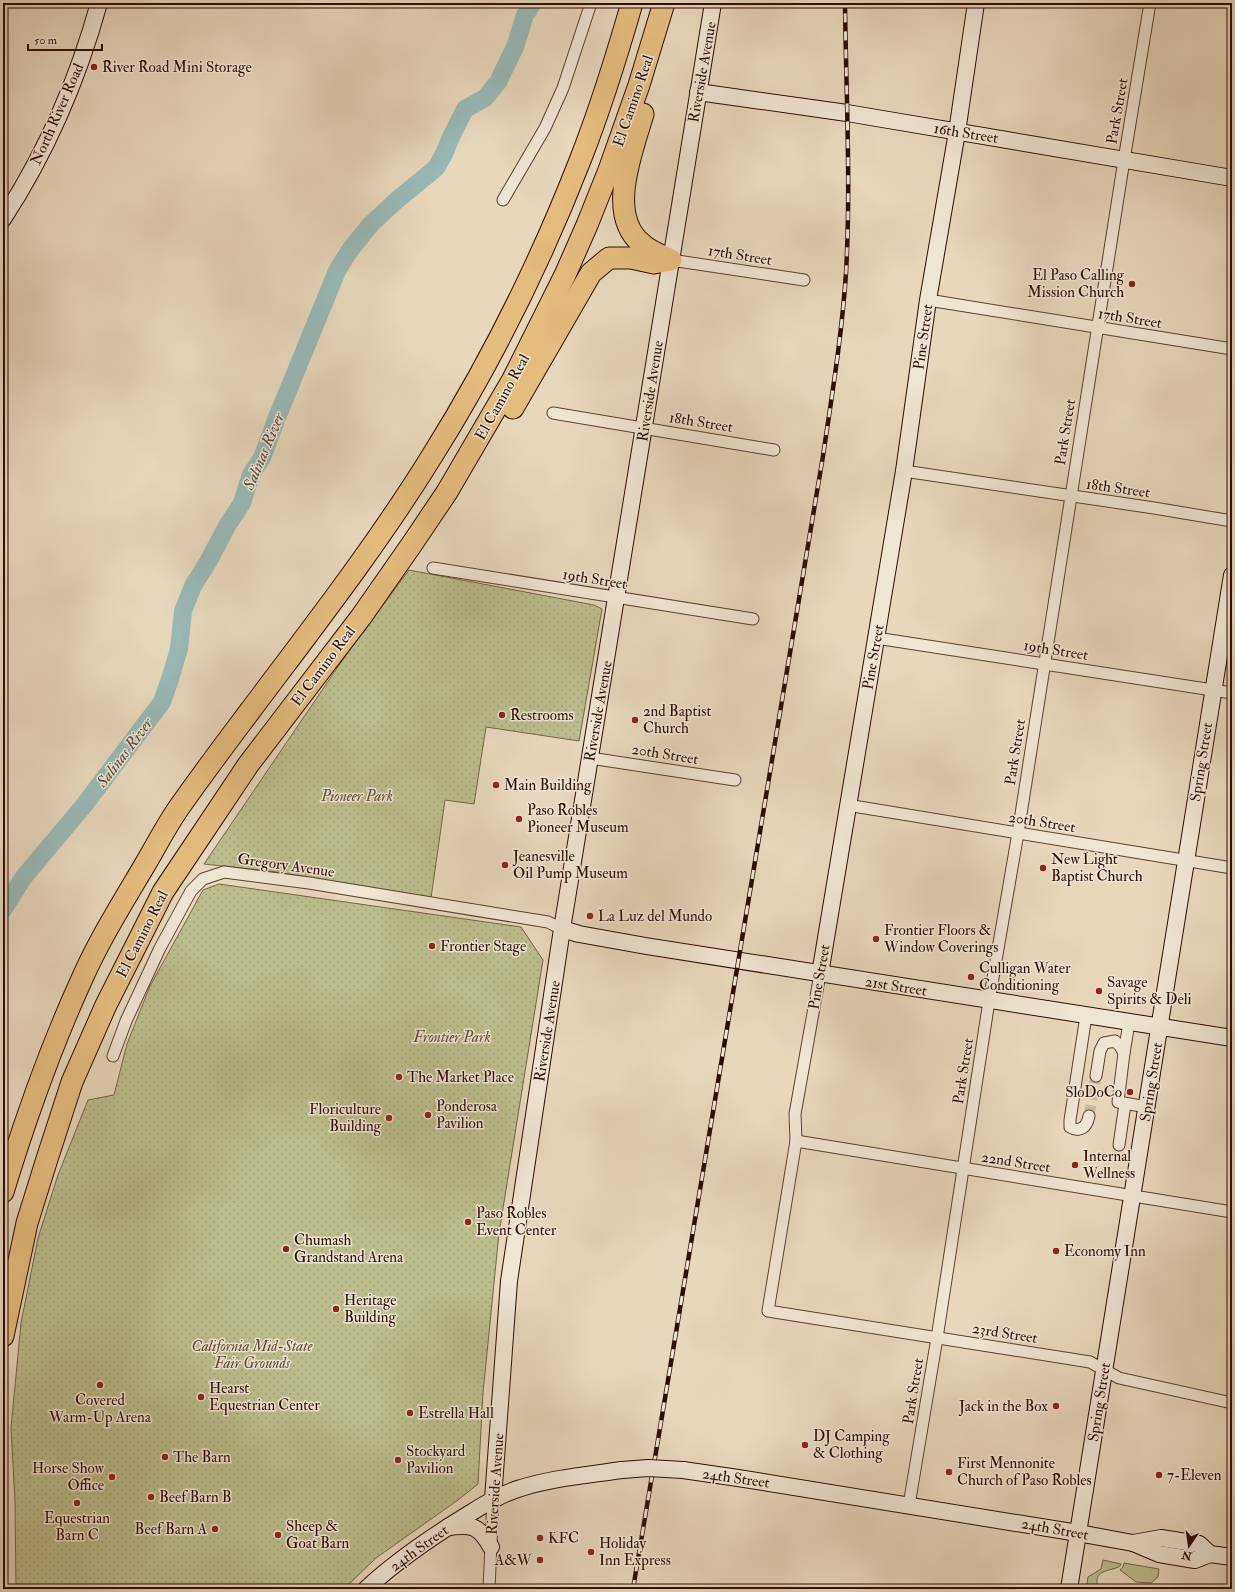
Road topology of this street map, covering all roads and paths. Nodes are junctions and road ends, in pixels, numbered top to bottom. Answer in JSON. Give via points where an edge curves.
{"nodes":[{"id":1,"x":99,"y":3,"type":"edge"},
{"id":2,"x":591,"y":3,"type":"edge"},
{"id":3,"x":622,"y":3,"type":"edge"},
{"id":4,"x":632,"y":3,"type":"edge"},
{"id":5,"x":664,"y":3,"type":"edge"},
{"id":6,"x":674,"y":3,"type":"edge"},
{"id":7,"x":714,"y":3,"type":"edge"},
{"id":8,"x":976,"y":3,"type":"edge"},
{"id":9,"x":1150,"y":3,"type":"edge"},
{"id":10,"x":613,"y":68,"type":"junction"},
{"id":11,"x":698,"y":92,"type":"junction"},
{"id":12,"x":957,"y":132,"type":"junction"},
{"id":13,"x":1124,"y":160,"type":"junction"},
{"id":14,"x":1232,"y":178,"type":"edge"},
{"id":15,"x":503,"y":200,"type":"dead end"},
{"id":16,"x":3,"y":219,"type":"edge"},
{"id":17,"x":671,"y":260,"type":"junction"},
{"id":18,"x":804,"y":280,"type":"dead end"},
{"id":19,"x":928,"y":300,"type":"junction"},
{"id":20,"x":1097,"y":328,"type":"junction"},
{"id":21,"x":1232,"y":349,"type":"edge"},
{"id":22,"x":553,"y":414,"type":"dead end"},
{"id":23,"x":645,"y":428,"type":"junction"},
{"id":24,"x":774,"y":450,"type":"dead end"},
{"id":25,"x":904,"y":471,"type":"junction"},
{"id":26,"x":1070,"y":496,"type":"junction"},
{"id":27,"x":1232,"y":522,"type":"edge"},
{"id":28,"x":432,"y":568,"type":"dead end"},
{"id":29,"x":1232,"y":575,"type":"edge"},
{"id":30,"x":617,"y":598,"type":"junction"},
{"id":31,"x":361,"y":617,"type":"junction"},
{"id":32,"x":753,"y":619,"type":"dead end"},
{"id":33,"x":876,"y":638,"type":"junction"},
{"id":34,"x":1044,"y":664,"type":"junction"},
{"id":35,"x":1213,"y":690,"type":"junction"},
{"id":36,"x":1232,"y":693,"type":"edge"},
{"id":37,"x":590,"y":758,"type":"junction"},
{"id":38,"x":735,"y":780,"type":"dead end"},
{"id":39,"x":847,"y":805,"type":"junction"},
{"id":40,"x":1018,"y":833,"type":"junction"},
{"id":41,"x":1186,"y":861,"type":"junction"},
{"id":42,"x":1232,"y":868,"type":"edge"},
{"id":43,"x":562,"y":929,"type":"junction"},
{"id":44,"x":820,"y":974,"type":"junction"},
{"id":45,"x":989,"y":1001,"type":"junction"},
{"id":46,"x":1086,"y":1016,"type":"junction"},
{"id":47,"x":1129,"y":1023,"type":"junction"},
{"id":48,"x":1160,"y":1028,"type":"junction"},
{"id":49,"x":1232,"y":1038,"type":"edge"},
{"id":50,"x":1124,"y":1053,"type":"junction"},
{"id":51,"x":113,"y":1056,"type":"dead end"},
{"id":52,"x":1096,"y":1076,"type":"tunnel mouth"},
{"id":53,"x":1125,"y":1104,"type":"junction"},
{"id":54,"x":1147,"y":1108,"type":"junction"},
{"id":55,"x":1089,"y":1116,"type":"tunnel mouth"},
{"id":56,"x":796,"y":1141,"type":"junction"},
{"id":57,"x":1119,"y":1145,"type":"dead end"},
{"id":58,"x":963,"y":1169,"type":"junction"},
{"id":59,"x":3,"y":1192,"type":"edge"},
{"id":60,"x":1132,"y":1196,"type":"junction"},
{"id":61,"x":1232,"y":1212,"type":"edge"},
{"id":62,"x":768,"y":1311,"type":"joint"},
{"id":63,"x":3,"y":1336,"type":"edge"},
{"id":64,"x":937,"y":1338,"type":"junction"},
{"id":65,"x":1105,"y":1369,"type":"junction"},
{"id":66,"x":1232,"y":1403,"type":"edge"},
{"id":67,"x":493,"y":1499,"type":"junction"},
{"id":68,"x":909,"y":1505,"type":"junction"},
{"id":69,"x":448,"y":1527,"type":"junction"},
{"id":70,"x":1078,"y":1533,"type":"junction"},
{"id":71,"x":491,"y":1547,"type":"junction"},
{"id":72,"x":1232,"y":1557,"type":"edge"},
{"id":73,"x":366,"y":1589,"type":"edge"},
{"id":74,"x":489,"y":1589,"type":"edge"},
{"id":75,"x":1069,"y":1589,"type":"edge"}],
"edges":[{"from":1,"to":16,"type":"main road","name":"North River Road","via":[[57,120]]},
{"from":2,"to":15,"type":"street","via":[[560,94],[545,128]]},
{"from":3,"to":10,"type":"highway","via":[[616,28]]},
{"from":4,"to":10,"type":"highway","name":"El Camino Real"},
{"from":5,"to":31,"type":"highway","name":"El Camino Real","via":[[609,170],[540,327],[513,379],[447,492]]},
{"from":6,"to":17,"type":"highway","via":[[633,148],[623,202],[627,227],[634,236],[651,251]]},
{"from":7,"to":11,"type":"main road","name":"Riverside Avenue"},
{"from":8,"to":12,"type":"main road","name":"Pine Street"},
{"from":9,"to":13,"type":"street","name":"Park Street"},
{"from":10,"to":59,"type":"highway","name":"El Camino Real","via":[[582,156],[519,300],[432,458],[362,562],[203,773],[121,904],[81,979],[45,1067]]},
{"from":11,"to":12,"type":"main road","name":"16th Street"},
{"from":11,"to":17,"type":"main road","name":"Riverside Avenue"},
{"from":12,"to":13,"type":"main road","name":"16th Street"},
{"from":12,"to":19,"type":"main road","name":"Pine Street"},
{"from":13,"to":14,"type":"main road","name":"16th Street"},
{"from":13,"to":20,"type":"street","name":"Park Street"},
{"from":17,"to":18,"type":"street","name":"17th Street"},
{"from":17,"to":23,"type":"main road","name":"Riverside Avenue"},
{"from":17,"to":31,"type":"highway","via":[[654,263],[631,258],[608,258],[591,272],[517,402],[451,503],[377,607]]},
{"from":19,"to":20,"type":"street","name":"17th Street"},
{"from":19,"to":25,"type":"main road","name":"Pine Street"},
{"from":20,"to":21,"type":"street","name":"17th Street"},
{"from":20,"to":26,"type":"street","name":"Park Street"},
{"from":22,"to":23,"type":"street","name":"18th Street"},
{"from":23,"to":24,"type":"street","name":"18th Street"},
{"from":23,"to":30,"type":"main road","name":"Riverside Avenue"},
{"from":25,"to":26,"type":"street","name":"18th Street"},
{"from":25,"to":33,"type":"main road","name":"Pine Street"},
{"from":26,"to":27,"type":"street","name":"18th Street"},
{"from":26,"to":34,"type":"street","name":"Park Street"},
{"from":28,"to":30,"type":"street","name":"19th Street"},
{"from":29,"to":35,"type":"main road","name":"Spring Street"},
{"from":30,"to":32,"type":"street","name":"19th Street"},
{"from":30,"to":37,"type":"main road","name":"Riverside Avenue"},
{"from":31,"to":63,"type":"highway","name":"El Camino Real","via":[[248,765],[163,892],[106,1006],[72,1082],[27,1223]]},
{"from":33,"to":34,"type":"street","name":"19th Street"},
{"from":33,"to":39,"type":"main road","name":"Pine Street"},
{"from":34,"to":35,"type":"street","name":"19th Street"},
{"from":34,"to":40,"type":"street","name":"Park Street"},
{"from":35,"to":36,"type":"street","name":"19th Street"},
{"from":35,"to":41,"type":"main road","name":"Spring Street"},
{"from":37,"to":38,"type":"street","name":"20th Street"},
{"from":37,"to":43,"type":"main road","name":"Riverside Avenue"},
{"from":39,"to":40,"type":"street","name":"20th Street"},
{"from":39,"to":44,"type":"main road","name":"Pine Street"},
{"from":40,"to":41,"type":"street","name":"20th Street"},
{"from":40,"to":45,"type":"street","name":"Park Street"},
{"from":41,"to":42,"type":"street","name":"20th Street"},
{"from":41,"to":48,"type":"main road","name":"Spring Street"},
{"from":43,"to":44,"type":"main road","name":"21st Street","via":[[646,946]]},
{"from":43,"to":51,"type":"street","name":"Gregory Avenue","via":[[548,922],[317,884],[224,872],[203,879],[191,892],[160,948],[126,1021]]},
{"from":43,"to":67,"type":"main road","name":"Riverside Avenue","via":[[509,1281]]},
{"from":44,"to":45,"type":"main road","name":"21st Street"},
{"from":44,"to":56,"type":"street","name":"Pine Street","via":[[795,1114]]},
{"from":45,"to":46,"type":"main road","name":"21st Street"},
{"from":45,"to":58,"type":"street","name":"Park Street"},
{"from":46,"to":47,"type":"main road","name":"21st Street"},
{"from":46,"to":55,"type":"street","via":[[1070,1127],[1080,1130],[1085,1127]]},
{"from":47,"to":48,"type":"main road","name":"21st Street"},
{"from":47,"to":50,"type":"street"},
{"from":48,"to":49,"type":"main road","name":"21st Street"},
{"from":48,"to":54,"type":"main road","name":"Spring Street"},
{"from":50,"to":52,"type":"street","via":[[1115,1041],[1104,1043],[1100,1050]]},
{"from":50,"to":53,"type":"street","via":[[1118,1102]]},
{"from":53,"to":54,"type":"street"},
{"from":53,"to":57,"type":"street"},
{"from":54,"to":60,"type":"main road","name":"Spring Street"},
{"from":56,"to":58,"type":"street","name":"22nd Street"},
{"from":56,"to":62,"type":"street","name":"Pine Street"},
{"from":58,"to":60,"type":"street","name":"22nd Street"},
{"from":58,"to":64,"type":"street","name":"Park Street"},
{"from":60,"to":61,"type":"street","name":"22nd Street"},
{"from":60,"to":65,"type":"main road","name":"Spring Street"},
{"from":62,"to":64,"type":"street","name":"23rd Street"},
{"from":64,"to":65,"type":"street","name":"23rd Street","via":[[1090,1362]]},
{"from":64,"to":68,"type":"street","name":"Park Street"},
{"from":65,"to":66,"type":"street","name":"23rd Street","via":[[1119,1378]]},
{"from":65,"to":70,"type":"main road","name":"Spring Street"},
{"from":67,"to":68,"type":"main road","name":"24th Street","bridge":true,"via":[[519,1488],[547,1481],[648,1468],[683,1470]]},
{"from":67,"to":69,"type":"main road","name":"24th Street"},
{"from":67,"to":71,"type":"street","name":"Riverside Avenue"},
{"from":68,"to":70,"type":"main road","name":"24th Street"},
{"from":69,"to":71,"type":"main road","via":[[462,1525],[474,1528],[484,1534]]},
{"from":69,"to":73,"type":"main road","name":"24th Street","via":[[423,1543]]},
{"from":70,"to":72,"type":"main road","name":"24th Street","via":[[1133,1543],[1161,1538],[1199,1544],[1210,1554]]},
{"from":70,"to":75,"type":"main road","name":"Spring Street"},
{"from":71,"to":74,"type":"street","name":"Riverside Avenue"}]}
